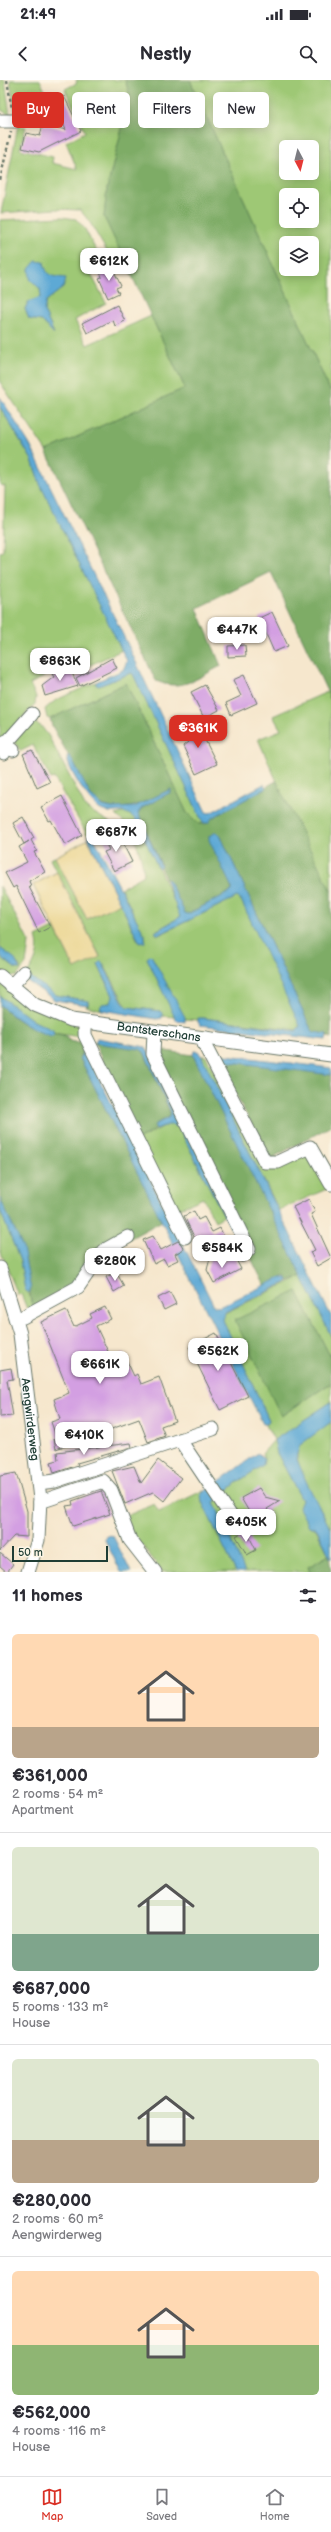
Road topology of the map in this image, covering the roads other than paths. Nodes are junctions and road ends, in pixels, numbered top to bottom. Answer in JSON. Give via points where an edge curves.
{"nodes":[{"id":1,"x":0,"y":121,"type":"edge"},
{"id":2,"x":12,"y":121,"type":"edge"},
{"id":3,"x":31,"y":717,"type":"dead end"},
{"id":4,"x":5,"y":748,"type":"edge"},
{"id":5,"x":24,"y":972,"type":"dead end"},
{"id":6,"x":0,"y":976,"type":"edge"},
{"id":7,"x":11,"y":986,"type":"junction"},
{"id":8,"x":85,"y":1023,"type":"junction"},
{"id":9,"x":154,"y":1032,"type":"junction"},
{"id":10,"x":206,"y":1038,"type":"junction"},
{"id":11,"x":331,"y":1055,"type":"edge"},
{"id":12,"x":331,"y":1184,"type":"edge"},
{"id":13,"x":128,"y":1237,"type":"dead end"},
{"id":14,"x":185,"y":1237,"type":"dead end"},
{"id":15,"x":242,"y":1255,"type":"dead end"},
{"id":16,"x":0,"y":1268,"type":"edge"},
{"id":17,"x":16,"y":1318,"type":"junction"},
{"id":18,"x":213,"y":1429,"type":"dead end"},
{"id":19,"x":180,"y":1440,"type":"junction"},
{"id":20,"x":38,"y":1483,"type":"junction"},
{"id":21,"x":40,"y":1502,"type":"junction"},
{"id":22,"x":237,"y":1526,"type":"dead end"},
{"id":23,"x":28,"y":1572,"type":"edge"},
{"id":24,"x":155,"y":1572,"type":"edge"}],
"edges":[{"from":1,"to":2,"type":"street"},
{"from":3,"to":4,"type":"street"},
{"from":5,"to":7,"type":"street"},
{"from":6,"to":7,"type":"street","name":"Bantsterschans"},
{"from":7,"to":8,"type":"street","name":"Bantsterschans","via":[[47,1012]]},
{"from":8,"to":9,"type":"street","name":"Bantsterschans"},
{"from":8,"to":14,"type":"street","via":[[85,1035]]},
{"from":9,"to":10,"type":"street","name":"Bantsterschans"},
{"from":9,"to":15,"type":"street","via":[[153,1054],[248,1249]]},
{"from":10,"to":11,"type":"street","name":"Bantsterschans"},
{"from":10,"to":12,"type":"street","via":[[204,1044],[265,1162],[278,1162],[310,1147]]},
{"from":13,"to":17,"type":"street","via":[[103,1251],[78,1287],[23,1317]]},
{"from":16,"to":17,"type":"street","name":"Aengwirderweg"},
{"from":17,"to":20,"type":"street","name":"Aengwirderweg"},
{"from":18,"to":19,"type":"street"},
{"from":19,"to":20,"type":"street","via":[[55,1481]]},
{"from":19,"to":22,"type":"street"},
{"from":20,"to":21,"type":"street","name":"Aengwirderweg"},
{"from":21,"to":23,"type":"street","name":"Aengwirderweg","via":[[38,1540]]},
{"from":21,"to":24,"type":"street","via":[[103,1481],[111,1490],[130,1540]]}]}
